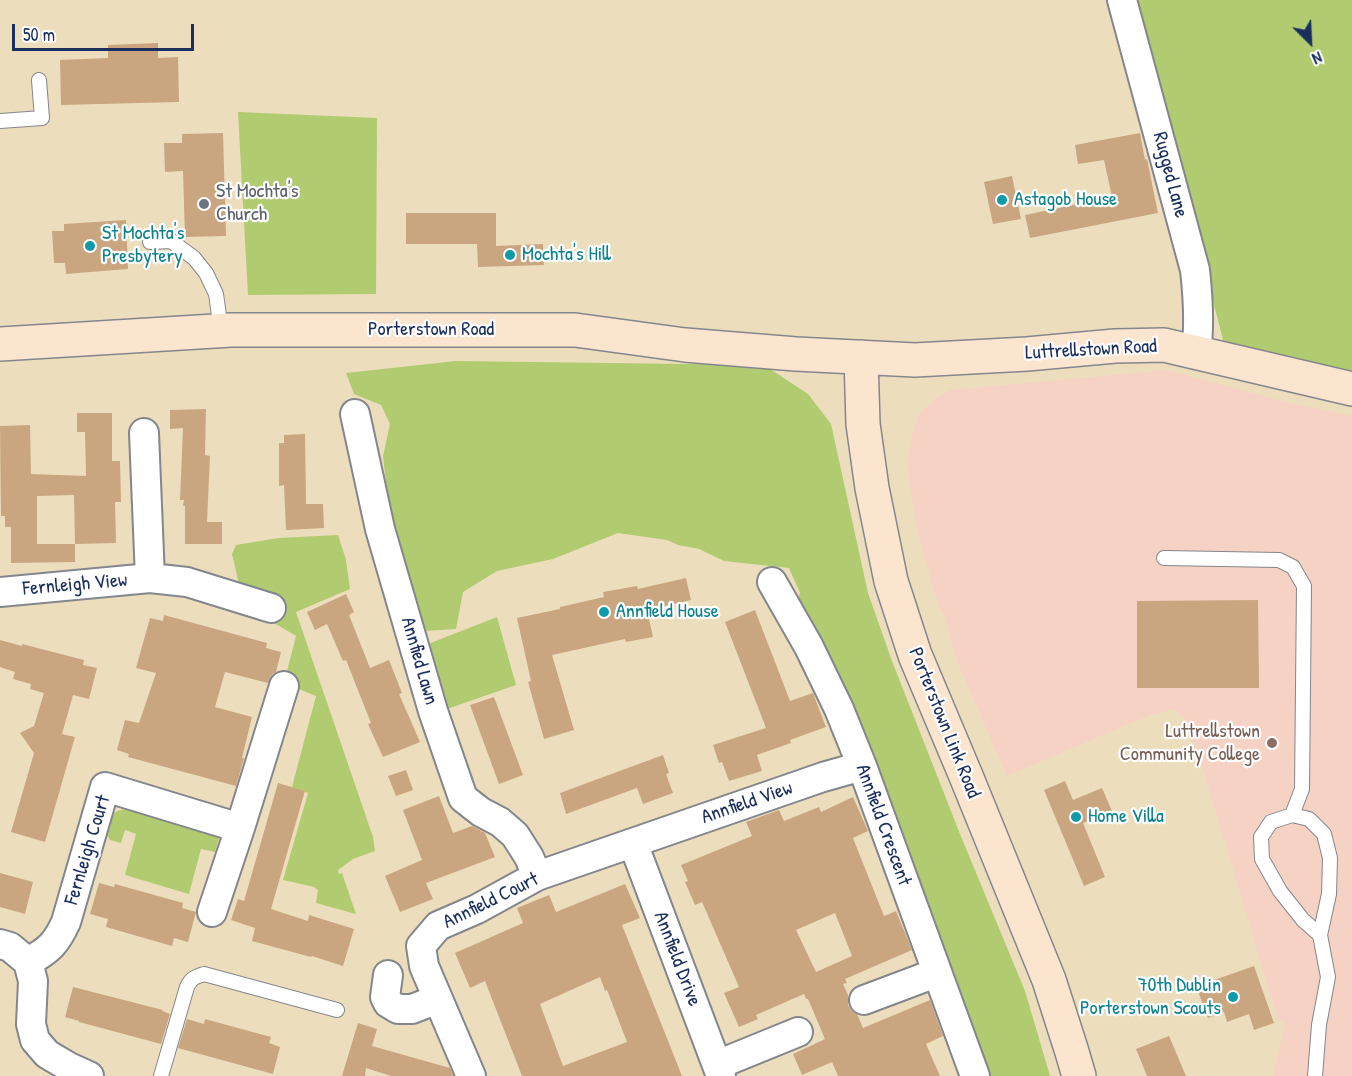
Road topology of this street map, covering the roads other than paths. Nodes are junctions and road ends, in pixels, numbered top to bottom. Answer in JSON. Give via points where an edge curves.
{"nodes":[{"id":1,"x":1122,"y":0,"type":"edge"},
{"id":2,"x":39,"y":80,"type":"dead end"},
{"id":3,"x":0,"y":121,"type":"edge"},
{"id":4,"x":150,"y":242,"type":"dead end"},
{"id":5,"x":226,"y":330,"type":"junction"},
{"id":6,"x":0,"y":344,"type":"edge"},
{"id":7,"x":1196,"y":352,"type":"junction"},
{"id":8,"x":861,"y":357,"type":"junction"},
{"id":9,"x":1352,"y":389,"type":"edge"},
{"id":10,"x":355,"y":414,"type":"dead end"},
{"id":11,"x":144,"y":433,"type":"dead end"},
{"id":12,"x":1164,"y":558,"type":"dead end"},
{"id":13,"x":150,"y":578,"type":"junction"},
{"id":14,"x":772,"y":582,"type":"dead end"},
{"id":15,"x":0,"y":592,"type":"edge"},
{"id":16,"x":271,"y":608,"type":"dead end"},
{"id":17,"x":284,"y":686,"type":"dead end"},
{"id":18,"x":861,"y":766,"type":"junction"},
{"id":19,"x":1293,"y":814,"type":"junction"},
{"id":20,"x":240,"y":828,"type":"junction"},
{"id":21,"x":633,"y":843,"type":"junction"},
{"id":22,"x":537,"y":876,"type":"junction"},
{"id":23,"x":212,"y":912,"type":"dead end"},
{"id":24,"x":1320,"y":935,"type":"junction"},
{"id":25,"x":0,"y":944,"type":"edge"},
{"id":26,"x":28,"y":962,"type":"junction"},
{"id":27,"x":936,"y":973,"type":"junction"},
{"id":28,"x":388,"y":975,"type":"dead end"},
{"id":29,"x":438,"y":999,"type":"junction"},
{"id":30,"x":864,"y":1000,"type":"dead end"},
{"id":31,"x":337,"y":1010,"type":"dead end"},
{"id":32,"x":798,"y":1032,"type":"dead end"},
{"id":33,"x":719,"y":1070,"type":"edge"},
{"id":34,"x":88,"y":1076,"type":"edge"},
{"id":35,"x":161,"y":1076,"type":"edge"},
{"id":36,"x":471,"y":1076,"type":"edge"},
{"id":37,"x":975,"y":1076,"type":"edge"},
{"id":38,"x":1078,"y":1076,"type":"edge"},
{"id":39,"x":1315,"y":1076,"type":"edge"}],
"edges":[{"from":1,"to":7,"type":"street","name":"Rugged Lane","via":[[1195,270]]},
{"from":2,"to":3,"type":"lane","via":[[42,118]]},
{"from":4,"to":5,"type":"lane","via":[[171,241],[194,258],[216,294]]},
{"from":5,"to":6,"type":"street","name":"Porterstown Road"},
{"from":5,"to":8,"type":"street","name":"Porterstown Road","via":[[575,330],[685,345]]},
{"from":7,"to":8,"type":"street","name":"Luttrellstown Road","via":[[1164,345],[915,360]]},
{"from":7,"to":9,"type":"street","name":"Luttrellstown Road"},
{"from":8,"to":38,"type":"street","name":"Porterstown Link Road","via":[[863,424],[891,581],[915,655],[1049,981]]},
{"from":10,"to":22,"type":"street","name":"Annfied Lawn","via":[[383,539],[463,798],[515,835]]},
{"from":11,"to":13,"type":"street","name":"Fernleigh View"},
{"from":12,"to":19,"type":"lane","via":[[1279,560],[1293,567],[1304,586],[1302,789]]},
{"from":13,"to":15,"type":"street","name":"Fernleigh View"},
{"from":13,"to":16,"type":"street","name":"Fernleigh View","via":[[187,582]]},
{"from":14,"to":18,"type":"street","name":"Annfield Crescent","via":[[839,709]]},
{"from":17,"to":20,"type":"street"},
{"from":18,"to":21,"type":"street","name":"Annfield View"},
{"from":18,"to":27,"type":"street","name":"Annfield Crescent"},
{"from":19,"to":24,"type":"lane","via":[[1309,819],[1324,834],[1330,858],[1329,894]]},
{"from":19,"to":24,"type":"lane","via":[[1271,822],[1261,837],[1262,859],[1280,891]]},
{"from":20,"to":23,"type":"street"},
{"from":20,"to":26,"type":"street","name":"Fernleigh Court","via":[[105,787],[66,922],[56,942]]},
{"from":21,"to":22,"type":"street","name":"Annfield Court"},
{"from":21,"to":33,"type":"street","name":"Annfield Drive"},
{"from":22,"to":29,"type":"street","name":"Annfield Court","via":[[438,926],[421,946],[424,966]]},
{"from":24,"to":39,"type":"lane","via":[[1328,977]]},
{"from":25,"to":26,"type":"street"},
{"from":26,"to":34,"type":"street","via":[[33,981],[34,1040],[47,1054]]},
{"from":27,"to":30,"type":"street"},
{"from":27,"to":37,"type":"street","name":"Annfield Crescent"},
{"from":28,"to":29,"type":"street","via":[[385,997],[398,1009],[412,1009]]},
{"from":29,"to":36,"type":"street","name":"Annfield Court"},
{"from":31,"to":35,"type":"lane","via":[[204,974],[194,977],[187,987]]},
{"from":32,"to":33,"type":"street"}]}
